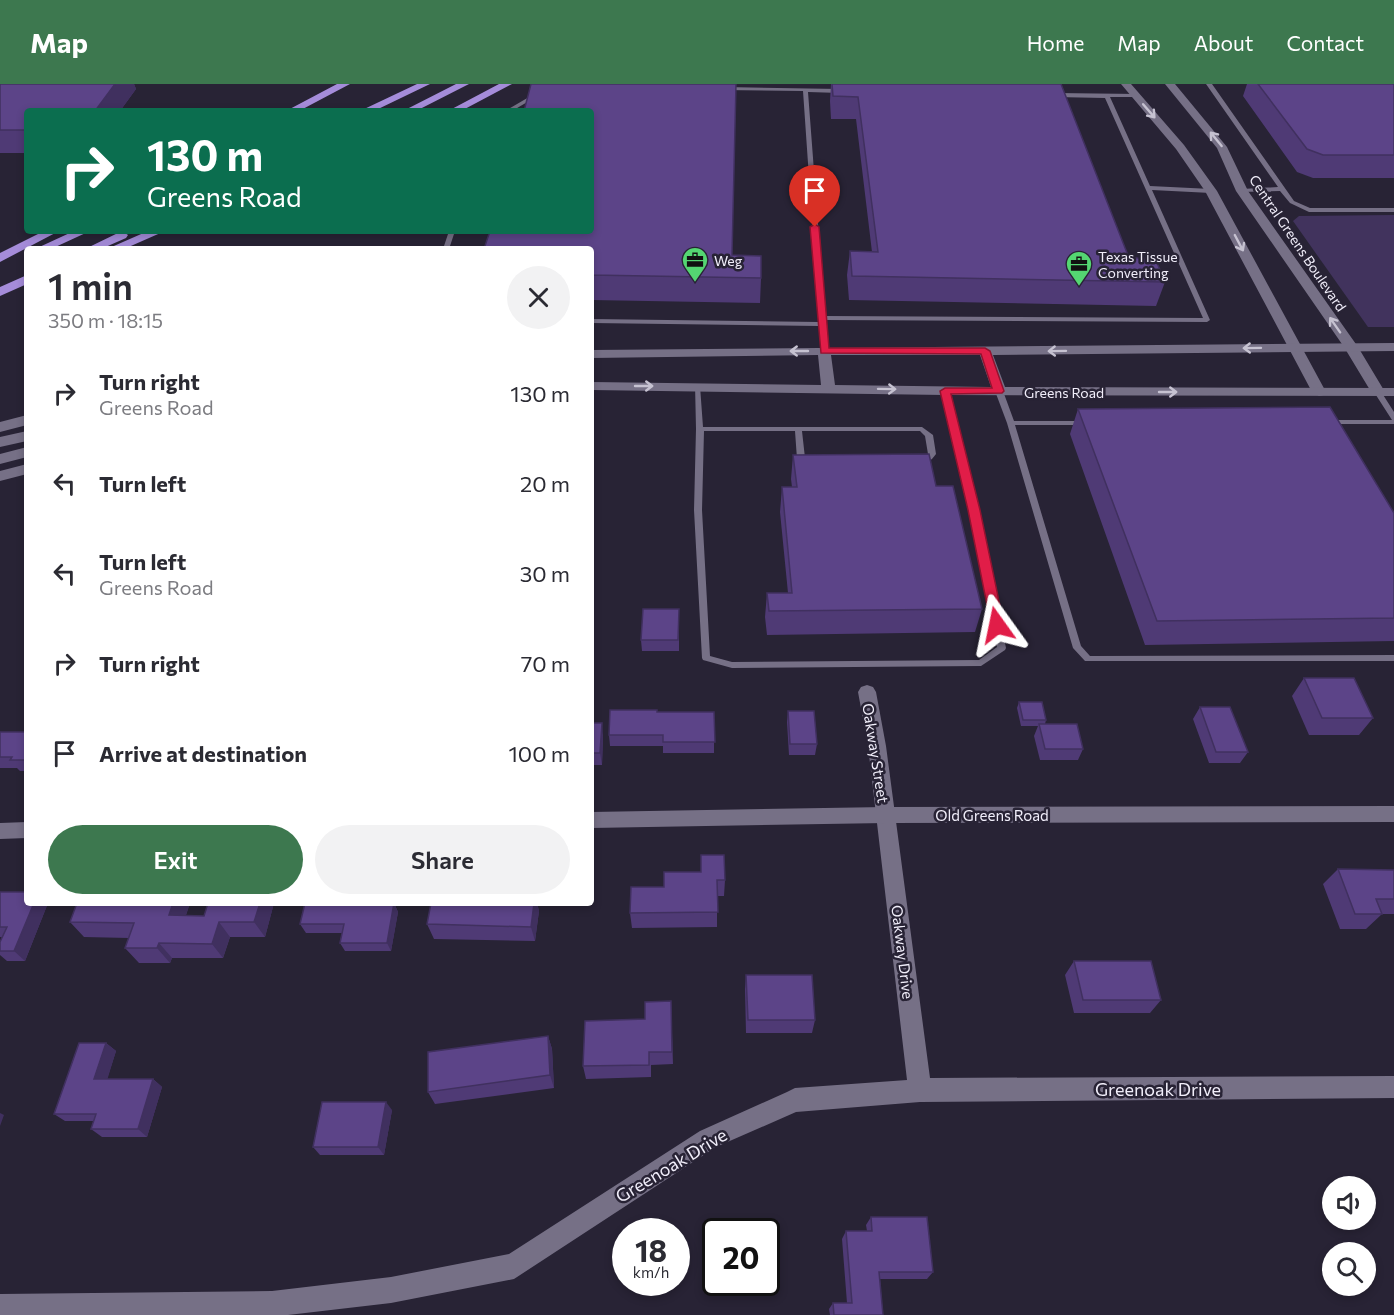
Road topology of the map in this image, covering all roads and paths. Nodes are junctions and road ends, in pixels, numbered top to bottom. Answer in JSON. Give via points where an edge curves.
{"nodes":[{"id":1,"x":345,"y":84,"type":"edge"},
{"id":2,"x":464,"y":84,"type":"edge"},
{"id":3,"x":476,"y":84,"type":"edge"},
{"id":4,"x":507,"y":84,"type":"edge"},
{"id":5,"x":1126,"y":84,"type":"edge"},
{"id":6,"x":1170,"y":84,"type":"edge"},
{"id":7,"x":1209,"y":84,"type":"edge"},
{"id":8,"x":423,"y":85,"type":"edge"},
{"id":9,"x":548,"y":88,"type":"edge"},
{"id":10,"x":711,"y":89,"type":"edge"},
{"id":11,"x":805,"y":90,"type":"junction"},
{"id":12,"x":851,"y":91,"type":"edge"},
{"id":13,"x":1049,"y":95,"type":"edge"},
{"id":14,"x":1136,"y":95,"type":"junction"},
{"id":15,"x":1107,"y":96,"type":"junction"},
{"id":16,"x":423,"y":104,"type":"junction"},
{"id":17,"x":297,"y":108,"type":"edge"},
{"id":18,"x":372,"y":108,"type":"edge"},
{"id":19,"x":414,"y":108,"type":"edge"},
{"id":20,"x":459,"y":108,"type":"edge"},
{"id":21,"x":513,"y":108,"type":"edge"},
{"id":22,"x":1148,"y":188,"type":"junction"},
{"id":23,"x":1282,"y":189,"type":"junction"},
{"id":24,"x":1226,"y":191,"type":"junction"},
{"id":25,"x":1394,"y":210,"type":"edge"},
{"id":26,"x":47,"y":234,"type":"edge"},
{"id":27,"x":77,"y":234,"type":"edge"},
{"id":28,"x":126,"y":234,"type":"edge"},
{"id":29,"x":151,"y":234,"type":"edge"},
{"id":30,"x":48,"y":246,"type":"edge"},
{"id":31,"x":98,"y":246,"type":"edge"},
{"id":32,"x":121,"y":246,"type":"edge"},
{"id":33,"x":24,"y":257,"type":"edge"},
{"id":34,"x":0,"y":258,"type":"edge"},
{"id":35,"x":0,"y":268,"type":"edge"},
{"id":36,"x":24,"y":281,"type":"edge"},
{"id":37,"x":24,"y":285,"type":"edge"},
{"id":38,"x":0,"y":293,"type":"edge"},
{"id":39,"x":594,"y":321,"type":"edge"},
{"id":40,"x":822,"y":321,"type":"junction"},
{"id":41,"x":1351,"y":347,"type":"junction"},
{"id":42,"x":1394,"y":347,"type":"edge"},
{"id":43,"x":1296,"y":348,"type":"junction"},
{"id":44,"x":824,"y":351,"type":"junction"},
{"id":45,"x":985,"y":351,"type":"junction"},
{"id":46,"x":594,"y":354,"type":"edge"},
{"id":47,"x":594,"y":386,"type":"edge"},
{"id":48,"x":697,"y":386,"type":"junction"},
{"id":49,"x":828,"y":388,"type":"junction"},
{"id":50,"x":945,"y":391,"type":"junction"},
{"id":51,"x":999,"y":391,"type":"junction"},
{"id":52,"x":1319,"y":392,"type":"junction"},
{"id":53,"x":1378,"y":392,"type":"junction"},
{"id":54,"x":1394,"y":392,"type":"edge"},
{"id":55,"x":1394,"y":420,"type":"edge"},
{"id":56,"x":24,"y":421,"type":"edge"},
{"id":57,"x":1315,"y":422,"type":"edge"},
{"id":58,"x":1011,"y":423,"type":"junction"},
{"id":59,"x":1098,"y":423,"type":"edge"},
{"id":60,"x":0,"y":427,"type":"edge"},
{"id":61,"x":700,"y":429,"type":"junction"},
{"id":62,"x":798,"y":429,"type":"junction"},
{"id":63,"x":24,"y":437,"type":"edge"},
{"id":64,"x":0,"y":442,"type":"edge"},
{"id":65,"x":24,"y":453,"type":"edge"},
{"id":66,"x":0,"y":459,"type":"edge"},
{"id":67,"x":811,"y":463,"type":"edge"},
{"id":68,"x":909,"y":463,"type":"edge"},
{"id":69,"x":24,"y":470,"type":"edge"},
{"id":70,"x":0,"y":476,"type":"edge"},
{"id":71,"x":1394,"y":658,"type":"edge"},
{"id":72,"x":867,"y":692,"type":"dead end"},
{"id":73,"x":1394,"y":814,"type":"edge"},
{"id":74,"x":886,"y":815,"type":"junction"},
{"id":75,"x":594,"y":820,"type":"edge"},
{"id":76,"x":24,"y":830,"type":"edge"},
{"id":77,"x":0,"y":831,"type":"edge"},
{"id":78,"x":1394,"y":1087,"type":"edge"},
{"id":79,"x":920,"y":1090,"type":"junction"},
{"id":80,"x":0,"y":1307,"type":"edge"}],
"edges":[{"from":1,"to":17,"type":"highway"},
{"from":2,"to":16,"type":"highway"},
{"from":3,"to":16,"type":"highway"},
{"from":4,"to":20,"type":"highway"},
{"from":5,"to":14,"type":"street","name":"Central Greens Boulevard"},
{"from":24,"to":6,"type":"street","name":"Central Greens Boulevard","one_way":true,"via":[[1222,147]]},
{"from":7,"to":23,"type":"lane"},
{"from":8,"to":18,"type":"highway"},
{"from":9,"to":21,"type":"lane"},
{"from":10,"to":11,"type":"lane"},
{"from":11,"to":12,"type":"lane"},
{"from":11,"to":40,"type":"lane"},
{"from":13,"to":15,"type":"lane"},
{"from":14,"to":15,"type":"lane"},
{"from":14,"to":24,"type":"street","name":"Central Greens Boulevard","one_way":true,"via":[[1180,147]]},
{"from":15,"to":22,"type":"lane"},
{"from":16,"to":19,"type":"highway"},
{"from":22,"to":24,"type":"lane"},
{"from":22,"to":40,"type":"lane","via":[[1207,320]]},
{"from":23,"to":24,"type":"lane"},
{"from":23,"to":25,"type":"lane","via":[[1292,202],[1309,210]]},
{"from":41,"to":24,"type":"street","name":"Central Greens Boulevard","one_way":true},
{"from":24,"to":43,"type":"street","name":"Central Greens Boulevard","one_way":true},
{"from":26,"to":34,"type":"highway"},
{"from":27,"to":30,"type":"highway"},
{"from":28,"to":31,"type":"highway"},
{"from":29,"to":32,"type":"highway"},
{"from":33,"to":35,"type":"highway"},
{"from":36,"to":38,"type":"highway"},
{"from":37,"to":38,"type":"highway"},
{"from":39,"to":40,"type":"lane"},
{"from":40,"to":44,"type":"lane"},
{"from":41,"to":42,"type":"street"},
{"from":41,"to":43,"type":"street"},
{"from":41,"to":53,"type":"street","name":"Central Greens Boulevard"},
{"from":43,"to":45,"type":"street","one_way":true},
{"from":43,"to":52,"type":"street","name":"Central Greens Boulevard"},
{"from":44,"to":45,"type":"street"},
{"from":44,"to":46,"type":"street","one_way":true},
{"from":44,"to":49,"type":"street"},
{"from":45,"to":51,"type":"street"},
{"from":47,"to":48,"type":"street","name":"Greens Road","one_way":true},
{"from":48,"to":49,"type":"street","name":"Greens Road"},
{"from":48,"to":61,"type":"lane"},
{"from":49,"to":50,"type":"street","name":"Greens Road","one_way":true},
{"from":50,"to":51,"type":"street","name":"Greens Road"},
{"from":50,"to":61,"type":"lane","via":[[1002,648],[981,663],[732,665],[706,658],[698,510]]},
{"from":51,"to":52,"type":"street","name":"Greens Road","one_way":true},
{"from":51,"to":58,"type":"lane"},
{"from":52,"to":53,"type":"street","name":"Greens Road"},
{"from":53,"to":54,"type":"street","name":"Greens Road"},
{"from":53,"to":55,"type":"lane"},
{"from":55,"to":57,"type":"lane"},
{"from":56,"to":60,"type":"street"},
{"from":58,"to":59,"type":"lane"},
{"from":58,"to":71,"type":"lane","via":[[1077,648],[1088,658]]},
{"from":61,"to":62,"type":"lane"},
{"from":62,"to":67,"type":"lane","via":[[801,459]]},
{"from":62,"to":68,"type":"lane","via":[[926,430],[930,458]]},
{"from":63,"to":64,"type":"street"},
{"from":65,"to":66,"type":"street"},
{"from":69,"to":70,"type":"street"},
{"from":72,"to":74,"type":"street","name":"Oakway Street"},
{"from":73,"to":74,"type":"street","name":"Old Greens Road"},
{"from":74,"to":75,"type":"street","name":"Old Greens Road"},
{"from":74,"to":79,"type":"street","name":"Oakway Drive"},
{"from":76,"to":77,"type":"street"},
{"from":78,"to":79,"type":"street","name":"Greenoak Drive"},
{"from":79,"to":80,"type":"street","name":"Greenoak Drive","via":[[795,1100],[708,1139],[514,1266],[391,1290],[273,1304]]}]}
